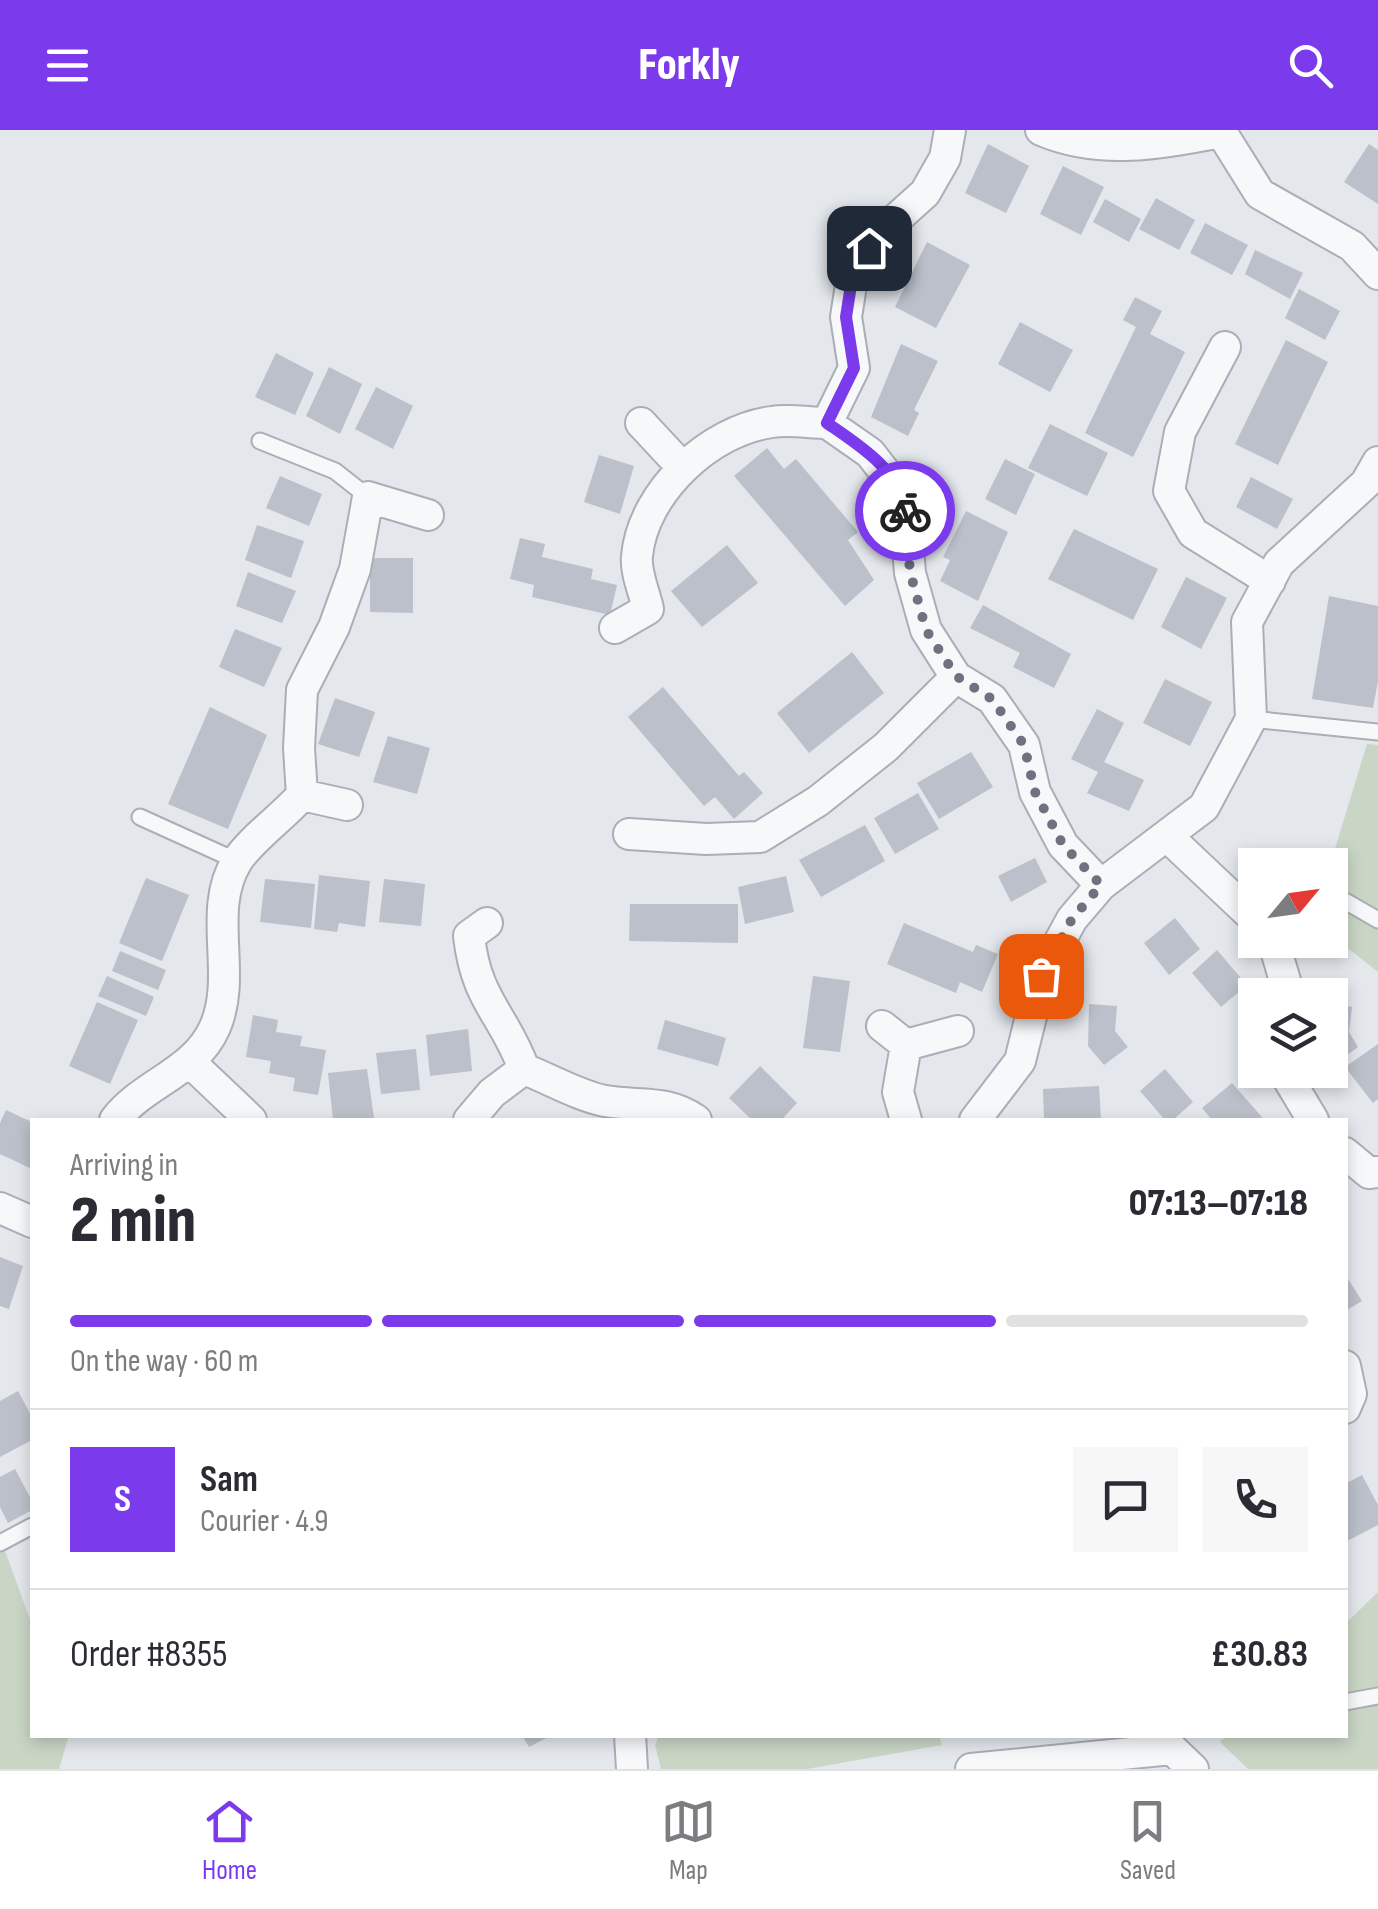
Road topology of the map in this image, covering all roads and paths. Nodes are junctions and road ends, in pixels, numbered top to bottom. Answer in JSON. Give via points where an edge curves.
{"nodes":[{"id":1,"x":950,"y":130,"type":"edge"},
{"id":2,"x":1041,"y":130,"type":"edge"},
{"id":3,"x":1220,"y":131,"type":"edge"},
{"id":4,"x":1378,"y":274,"type":"edge"},
{"id":5,"x":1225,"y":347,"type":"dead end"},
{"id":6,"x":641,"y":423,"type":"dead end"},
{"id":7,"x":827,"y":423,"type":"junction"},
{"id":8,"x":260,"y":441,"type":"dead end"},
{"id":9,"x":1378,"y":462,"type":"edge"},
{"id":10,"x":682,"y":468,"type":"junction"},
{"id":11,"x":368,"y":496,"type":"junction"},
{"id":12,"x":428,"y":514,"type":"dead end"},
{"id":13,"x":1270,"y":581,"type":"junction"},
{"id":14,"x":615,"y":628,"type":"dead end"},
{"id":15,"x":956,"y":676,"type":"junction"},
{"id":16,"x":1251,"y":719,"type":"junction"},
{"id":17,"x":1378,"y":732,"type":"edge"},
{"id":18,"x":302,"y":795,"type":"junction"},
{"id":19,"x":347,"y":806,"type":"dead end"},
{"id":20,"x":140,"y":817,"type":"dead end"},
{"id":21,"x":629,"y":834,"type":"dead end"},
{"id":22,"x":1167,"y":836,"type":"junction"},
{"id":23,"x":237,"y":861,"type":"junction"},
{"id":24,"x":1101,"y":885,"type":"junction"},
{"id":25,"x":1238,"y":903,"type":"edge"},
{"id":26,"x":1348,"y":903,"type":"edge"},
{"id":27,"x":1378,"y":920,"type":"edge"},
{"id":28,"x":487,"y":924,"type":"dead end"},
{"id":29,"x":882,"y":1026,"type":"dead end"},
{"id":30,"x":958,"y":1031,"type":"dead end"},
{"id":31,"x":906,"y":1045,"type":"junction"},
{"id":32,"x":191,"y":1062,"type":"junction"},
{"id":33,"x":524,"y":1069,"type":"junction"},
{"id":34,"x":1294,"y":1088,"type":"edge"},
{"id":35,"x":118,"y":1118,"type":"edge"},
{"id":36,"x":250,"y":1118,"type":"edge"},
{"id":37,"x":471,"y":1118,"type":"edge"},
{"id":38,"x":693,"y":1118,"type":"edge"},
{"id":39,"x":905,"y":1118,"type":"edge"},
{"id":40,"x":977,"y":1118,"type":"edge"},
{"id":41,"x":1312,"y":1118,"type":"edge"},
{"id":42,"x":1348,"y":1156,"type":"edge"},
{"id":43,"x":1378,"y":1172,"type":"edge"},
{"id":44,"x":0,"y":1208,"type":"edge"},
{"id":45,"x":30,"y":1221,"type":"edge"},
{"id":46,"x":1348,"y":1378,"type":"edge"},
{"id":47,"x":1348,"y":1402,"type":"edge"},
{"id":48,"x":30,"y":1527,"type":"edge"},
{"id":49,"x":0,"y":1543,"type":"edge"},
{"id":50,"x":1378,"y":1696,"type":"edge"},
{"id":51,"x":1348,"y":1701,"type":"edge"},
{"id":52,"x":630,"y":1738,"type":"edge"},
{"id":53,"x":1185,"y":1751,"type":"edge"},
{"id":54,"x":632,"y":1769,"type":"edge"},
{"id":55,"x":971,"y":1769,"type":"edge"}],
"edges":[{"from":1,"to":7,"type":"street","via":[[945,158],[925,193],[854,266],[846,317],[854,368]]},
{"from":2,"to":3,"type":"street","via":[[1110,146]]},
{"from":3,"to":4,"type":"street","via":[[1260,194],[1352,246]]},
{"from":5,"to":13,"type":"street","via":[[1180,432],[1169,491],[1192,534]]},
{"from":6,"to":10,"type":"street"},
{"from":7,"to":10,"type":"street","via":[[771,422],[714,443]]},
{"from":7,"to":15,"type":"street","via":[[870,453],[904,498],[910,572],[926,630]]},
{"from":8,"to":11,"type":"lane","via":[[335,471]]},
{"from":9,"to":13,"type":"street","via":[[1366,483],[1280,563]]},
{"from":10,"to":14,"type":"street","via":[[647,520],[636,558],[648,609]]},
{"from":11,"to":12,"type":"street"},
{"from":11,"to":18,"type":"street","via":[[355,569],[302,690]]},
{"from":13,"to":16,"type":"street","via":[[1247,622]]},
{"from":15,"to":21,"type":"street","via":[[886,748],[760,837]]},
{"from":15,"to":24,"type":"street","via":[[992,699],[1024,745],[1035,792],[1063,845]]},
{"from":16,"to":17,"type":"lane"},
{"from":16,"to":22,"type":"street","via":[[1204,807]]},
{"from":18,"to":19,"type":"street"},
{"from":18,"to":23,"type":"street"},
{"from":20,"to":23,"type":"lane"},
{"from":22,"to":24,"type":"street"},
{"from":22,"to":25,"type":"street"},
{"from":23,"to":32,"type":"street","via":[[222,918],[227,981],[215,1027]]},
{"from":24,"to":40,"type":"street","via":[[1072,919],[1041,976],[1020,1061]]},
{"from":26,"to":27,"type":"lane"},
{"from":28,"to":33,"type":"street","via":[[470,936],[473,971]]},
{"from":29,"to":31,"type":"street"},
{"from":30,"to":31,"type":"street"},
{"from":31,"to":39,"type":"street","via":[[898,1092]]},
{"from":32,"to":35,"type":"street"},
{"from":32,"to":36,"type":"street"},
{"from":33,"to":37,"type":"street"},
{"from":33,"to":38,"type":"street","via":[[605,1101],[644,1101]]},
{"from":34,"to":41,"type":"street"},
{"from":42,"to":43,"type":"street","via":[[1369,1173]]},
{"from":44,"to":45,"type":"street"},
{"from":46,"to":47,"type":"street"},
{"from":48,"to":49,"type":"lane"},
{"from":50,"to":51,"type":"lane"},
{"from":52,"to":54,"type":"street"},
{"from":53,"to":55,"type":"street"}]}
